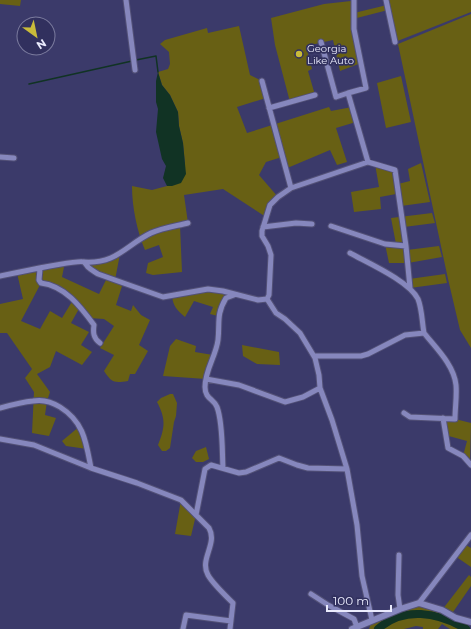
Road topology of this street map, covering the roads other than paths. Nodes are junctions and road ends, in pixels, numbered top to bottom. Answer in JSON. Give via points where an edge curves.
{"nodes":[{"id":1,"x":126,"y":0,"type":"edge"},
{"id":2,"x":354,"y":0,"type":"edge"},
{"id":3,"x":386,"y":0,"type":"edge"},
{"id":4,"x":321,"y":42,"type":"dead end"},
{"id":5,"x":395,"y":42,"type":"dead end"},
{"id":6,"x":135,"y":70,"type":"dead end"},
{"id":7,"x":262,"y":81,"type":"dead end"},
{"id":8,"x":348,"y":93,"type":"junction"},
{"id":9,"x":315,"y":95,"type":"dead end"},
{"id":10,"x":269,"y":108,"type":"junction"},
{"id":11,"x":0,"y":157,"type":"edge"},
{"id":12,"x":14,"y":158,"type":"dead end"},
{"id":13,"x":368,"y":162,"type":"junction"},
{"id":14,"x":291,"y":188,"type":"junction"},
{"id":15,"x":188,"y":223,"type":"dead end"},
{"id":16,"x":312,"y":224,"type":"dead end"},
{"id":17,"x":331,"y":226,"type":"dead end"},
{"id":18,"x":263,"y":227,"type":"junction"},
{"id":19,"x":406,"y":246,"type":"junction"},
{"id":20,"x":350,"y":253,"type":"dead end"},
{"id":21,"x":84,"y":262,"type":"junction"},
{"id":22,"x":40,"y":269,"type":"junction"},
{"id":23,"x":0,"y":276,"type":"edge"},
{"id":24,"x":410,"y":288,"type":"junction"},
{"id":25,"x":235,"y":295,"type":"junction"},
{"id":26,"x":267,"y":299,"type":"junction"},
{"id":27,"x":424,"y":332,"type":"junction"},
{"id":28,"x":100,"y":343,"type":"dead end"},
{"id":29,"x":314,"y":356,"type":"junction"},
{"id":30,"x":206,"y":379,"type":"junction"},
{"id":31,"x":320,"y":388,"type":"junction"},
{"id":32,"x":0,"y":408,"type":"edge"},
{"id":33,"x":404,"y":413,"type":"dead end"},
{"id":34,"x":444,"y":418,"type":"junction"},
{"id":35,"x":0,"y":439,"type":"edge"},
{"id":36,"x":471,"y":465,"type":"edge"},
{"id":37,"x":91,"y":468,"type":"junction"},
{"id":38,"x":223,"y":468,"type":"junction"},
{"id":39,"x":346,"y":469,"type":"junction"},
{"id":40,"x":196,"y":515,"type":"junction"},
{"id":41,"x":471,"y":535,"type":"edge"},
{"id":42,"x":399,"y":555,"type":"dead end"},
{"id":43,"x":311,"y":594,"type":"dead end"},
{"id":44,"x":418,"y":603,"type":"junction"},
{"id":45,"x":400,"y":608,"type":"junction"},
{"id":46,"x":372,"y":620,"type":"junction"},
{"id":47,"x":231,"y":621,"type":"junction"},
{"id":48,"x":471,"y":622,"type":"edge"},
{"id":49,"x":355,"y":628,"type":"edge"},
{"id":50,"x":183,"y":629,"type":"edge"},
{"id":51,"x":230,"y":629,"type":"edge"}],
"edges":[{"from":1,"to":6,"type":"street"},
{"from":2,"to":8,"type":"street","via":[[354,29],[366,88]]},
{"from":3,"to":5,"type":"street"},
{"from":4,"to":8,"type":"street","via":[[336,97]]},
{"from":7,"to":10,"type":"street"},
{"from":8,"to":13,"type":"street"},
{"from":9,"to":10,"type":"street"},
{"from":10,"to":14,"type":"street"},
{"from":11,"to":12,"type":"street"},
{"from":13,"to":14,"type":"street"},
{"from":13,"to":19,"type":"street","via":[[395,170]]},
{"from":14,"to":18,"type":"street","via":[[270,205]]},
{"from":15,"to":21,"type":"street","via":[[152,233],[106,260]]},
{"from":16,"to":18,"type":"street"},
{"from":17,"to":19,"type":"street","via":[[385,244]]},
{"from":18,"to":26,"type":"street","via":[[262,236],[271,255]]},
{"from":19,"to":24,"type":"street"},
{"from":20,"to":24,"type":"street"},
{"from":21,"to":22,"type":"street","via":[[65,262]]},
{"from":21,"to":25,"type":"street","via":[[89,269],[98,274],[163,297],[208,289]]},
{"from":22,"to":23,"type":"street"},
{"from":22,"to":28,"type":"street","via":[[41,283],[52,284],[81,307],[94,325],[93,333],[96,341]]},
{"from":24,"to":27,"type":"street","via":[[418,299]]},
{"from":25,"to":26,"type":"street","via":[[258,300]]},
{"from":25,"to":30,"type":"street","via":[[226,298],[218,316],[218,341]]},
{"from":26,"to":29,"type":"street","via":[[276,314],[300,333]]},
{"from":27,"to":29,"type":"street","via":[[405,335],[361,356]]},
{"from":27,"to":34,"type":"street","via":[[451,368],[455,380],[455,419]]},
{"from":29,"to":31,"type":"street","via":[[320,376]]},
{"from":30,"to":31,"type":"street","via":[[238,385],[284,402],[303,397]]},
{"from":30,"to":38,"type":"street","via":[[207,396],[216,405],[220,416]]},
{"from":31,"to":39,"type":"street"},
{"from":32,"to":37,"type":"street","via":[[34,400],[47,401],[66,411],[74,417],[82,431]]},
{"from":33,"to":34,"type":"street","via":[[410,417]]},
{"from":34,"to":36,"type":"street","via":[[448,448],[463,456]]},
{"from":35,"to":37,"type":"street","via":[[34,446]]},
{"from":37,"to":40,"type":"street","via":[[180,500]]},
{"from":38,"to":39,"type":"street","via":[[239,473],[246,472],[279,458],[308,468]]},
{"from":38,"to":40,"type":"street","via":[[211,465],[205,469]]},
{"from":39,"to":46,"type":"street","via":[[357,519],[362,576]]},
{"from":40,"to":47,"type":"street","via":[[212,534],[213,540],[206,564],[208,575],[233,603]]},
{"from":41,"to":44,"type":"street"},
{"from":42,"to":45,"type":"street"},
{"from":43,"to":49,"type":"street","via":[[354,619]]},
{"from":44,"to":45,"type":"street"},
{"from":44,"to":48,"type":"street"},
{"from":45,"to":46,"type":"street"},
{"from":46,"to":49,"type":"street"},
{"from":47,"to":50,"type":"street","via":[[186,615]]},
{"from":47,"to":51,"type":"street"}]}
